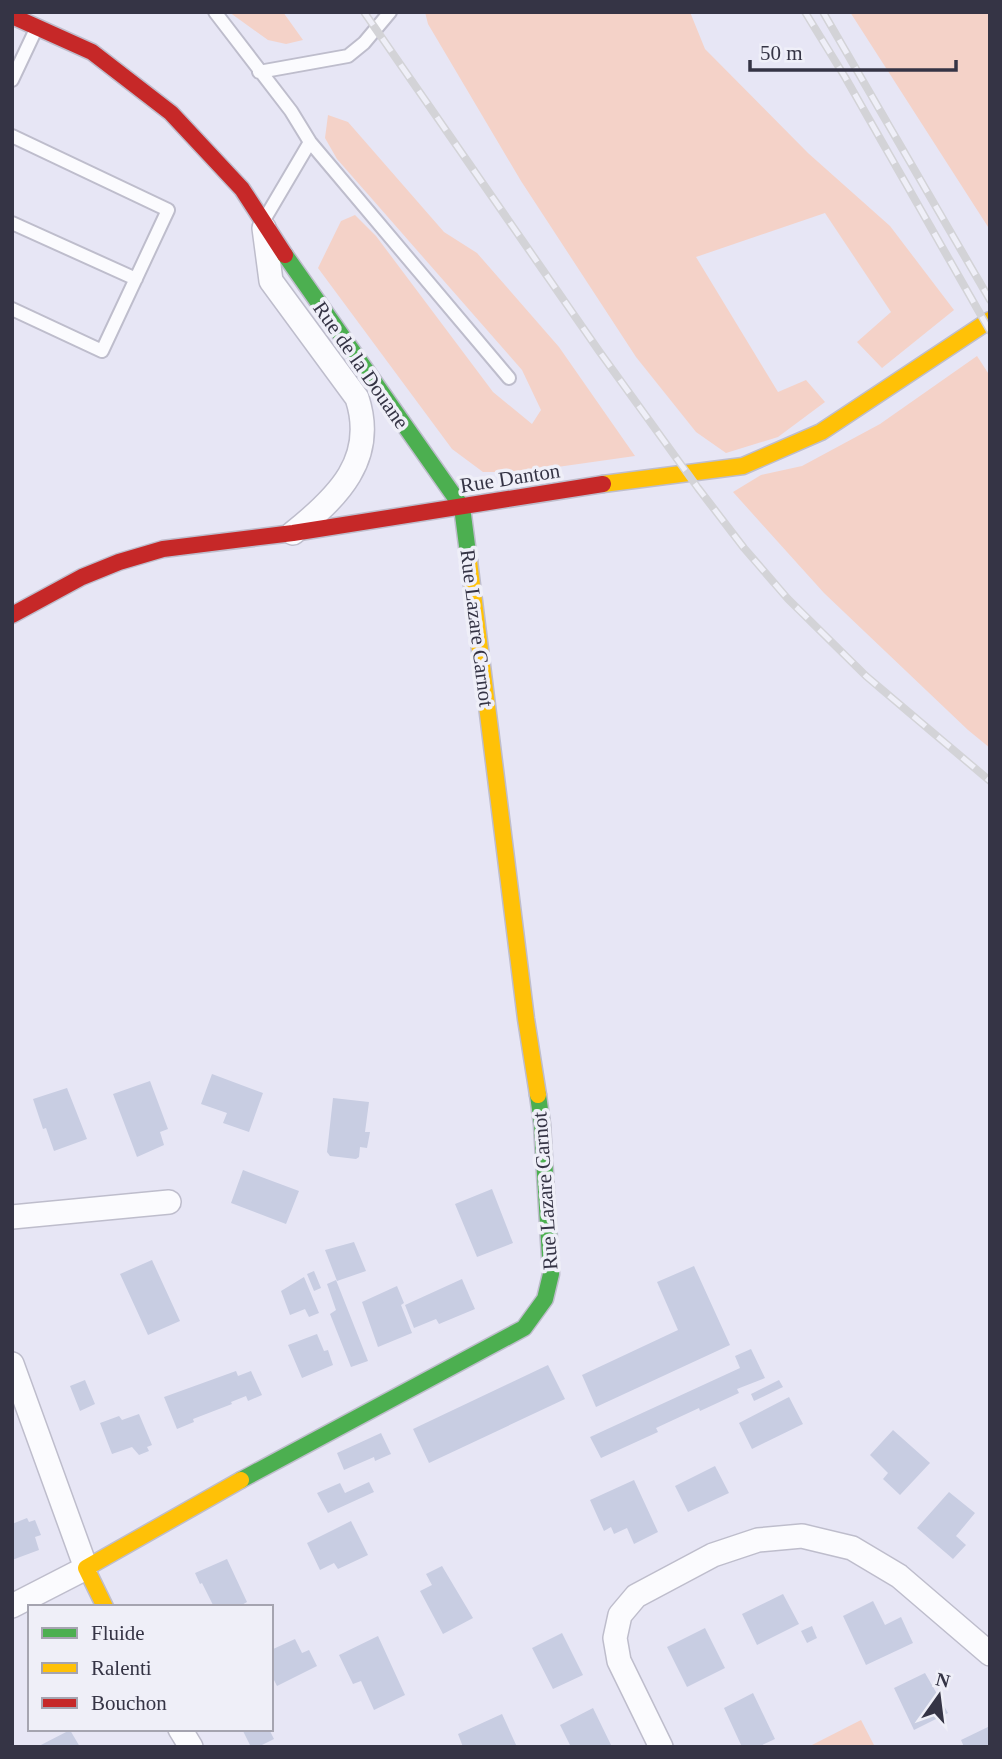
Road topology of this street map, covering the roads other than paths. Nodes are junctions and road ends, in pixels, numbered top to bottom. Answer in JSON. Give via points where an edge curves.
{"nodes":[{"id":1,"x":215,"y":12,"type":"edge"},
{"id":2,"x":390,"y":12,"type":"edge"},
{"id":3,"x":12,"y":16,"type":"edge"},
{"id":4,"x":37,"y":27,"type":"junction"},
{"id":5,"x":259,"y":72,"type":"junction"},
{"id":6,"x":12,"y":80,"type":"edge"},
{"id":7,"x":12,"y":136,"type":"edge"},
{"id":8,"x":310,"y":142,"type":"junction"},
{"id":9,"x":263,"y":221,"type":"junction"},
{"id":10,"x":12,"y":223,"type":"edge"},
{"id":11,"x":136,"y":279,"type":"junction"},
{"id":12,"x":12,"y":309,"type":"edge"},
{"id":13,"x":990,"y":320,"type":"edge"},
{"id":14,"x":509,"y":378,"type":"dead end"},
{"id":15,"x":461,"y":507,"type":"junction"},
{"id":16,"x":293,"y":533,"type":"junction"},
{"id":17,"x":12,"y":615,"type":"edge"},
{"id":18,"x":169,"y":1202,"type":"dead end"},
{"id":19,"x":12,"y":1217,"type":"edge"},
{"id":20,"x":12,"y":1364,"type":"edge"},
{"id":21,"x":86,"y":1568,"type":"junction"},
{"id":22,"x":104,"y":1605,"type":"edge"},
{"id":23,"x":12,"y":1606,"type":"edge"},
{"id":24,"x":990,"y":1654,"type":"edge"},
{"id":25,"x":181,"y":1731,"type":"edge"},
{"id":26,"x":191,"y":1747,"type":"edge"},
{"id":27,"x":661,"y":1747,"type":"edge"}],
"edges":[{"from":1,"to":5,"type":"lane"},
{"from":2,"to":5,"type":"lane","via":[[348,56]]},
{"from":3,"to":4,"type":"street","name":"Rue de la Douane"},
{"from":4,"to":6,"type":"lane"},
{"from":4,"to":9,"type":"street","name":"Rue de la Douane","via":[[92,52],[171,113],[242,189]]},
{"from":5,"to":8,"type":"lane"},
{"from":7,"to":11,"type":"lane","via":[[169,210]]},
{"from":8,"to":9,"type":"lane"},
{"from":8,"to":14,"type":"lane"},
{"from":9,"to":15,"type":"street","name":"Rue de la Douane"},
{"from":9,"to":16,"type":"street","name":"Rue de la Douane","via":[[271,281],[357,398],[363,415],[361,450],[351,472],[327,506]]},
{"from":10,"to":11,"type":"lane"},
{"from":11,"to":12,"type":"lane","via":[[102,352]]},
{"from":13,"to":15,"type":"street","name":"Rue Danton","via":[[821,432],[743,466]]},
{"from":15,"to":16,"type":"street","name":"Rue Danton"},
{"from":15,"to":21,"type":"street","name":"Rue Lazare Carnot","via":[[542,1124],[551,1284],[542,1307],[524,1328]]},
{"from":16,"to":17,"type":"street","name":"Rue Danton","via":[[163,550],[119,562]]},
{"from":18,"to":19,"type":"street"},
{"from":20,"to":21,"type":"street"},
{"from":21,"to":22,"type":"street"},
{"from":21,"to":23,"type":"street"},
{"from":24,"to":27,"type":"street","via":[[899,1576],[852,1548],[802,1535],[758,1540],[713,1555],[636,1596],[620,1615],[615,1638],[619,1661]]},
{"from":25,"to":26,"type":"street"}]}
